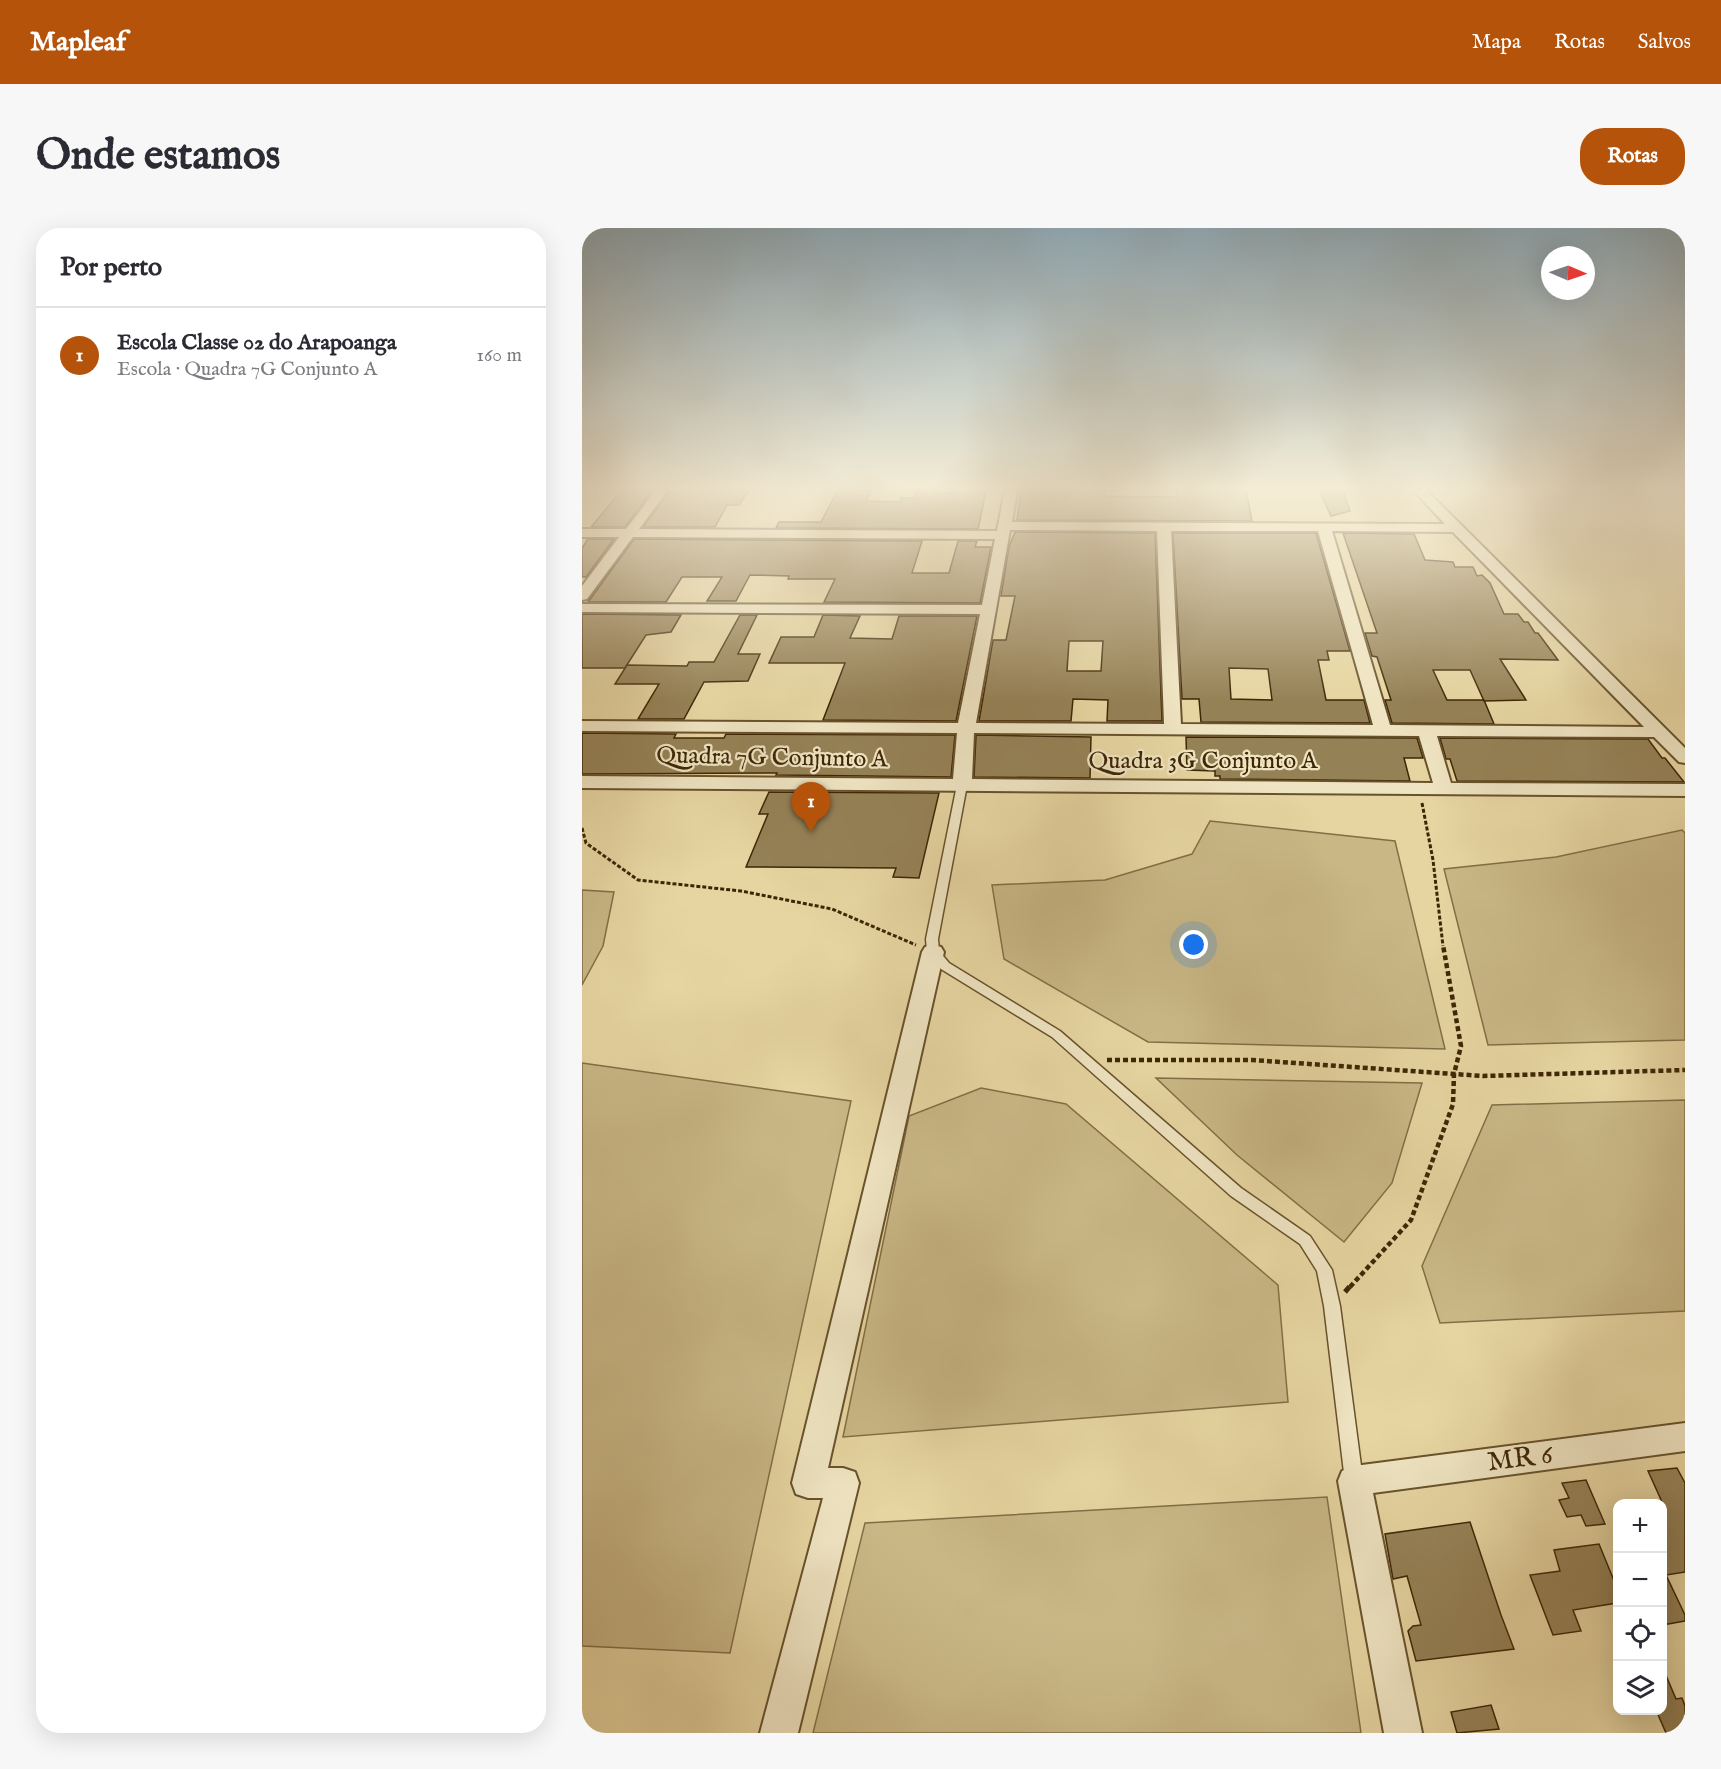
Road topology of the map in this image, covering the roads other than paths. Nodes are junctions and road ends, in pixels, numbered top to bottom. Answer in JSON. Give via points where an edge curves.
{"nodes":[{"id":1,"x":609,"y":560,"type":"edge"},
{"id":2,"x":998,"y":560,"type":"edge"},
{"id":3,"x":1165,"y":560,"type":"edge"},
{"id":4,"x":1333,"y":560,"type":"edge"},
{"id":5,"x":1489,"y":560,"type":"edge"},
{"id":6,"x":582,"y":596,"type":"edge"},
{"id":7,"x":582,"y":608,"type":"edge"},
{"id":8,"x":988,"y":610,"type":"junction"},
{"id":9,"x":582,"y":726,"type":"edge"},
{"id":10,"x":966,"y":728,"type":"junction"},
{"id":11,"x":1173,"y":729,"type":"junction"},
{"id":12,"x":1383,"y":730,"type":"junction"},
{"id":13,"x":1426,"y":730,"type":"junction"},
{"id":14,"x":1658,"y":732,"type":"junction"},
{"id":15,"x":1685,"y":758,"type":"edge"},
{"id":16,"x":582,"y":782,"type":"edge"},
{"id":17,"x":962,"y":785,"type":"junction"},
{"id":18,"x":1444,"y":789,"type":"junction"},
{"id":19,"x":1685,"y":790,"type":"edge"},
{"id":20,"x":933,"y":952,"type":"junction"},
{"id":21,"x":1685,"y":1437,"type":"edge"},
{"id":22,"x":1354,"y":1480,"type":"junction"},
{"id":23,"x":779,"y":1733,"type":"edge"},
{"id":24,"x":1403,"y":1733,"type":"edge"}],
"edges":[{"from":1,"to":6,"type":"street"},
{"from":2,"to":8,"type":"street"},
{"from":3,"to":11,"type":"street"},
{"from":4,"to":12,"type":"street"},
{"from":5,"to":14,"type":"street"},
{"from":7,"to":8,"type":"street"},
{"from":8,"to":10,"type":"street"},
{"from":9,"to":10,"type":"street"},
{"from":10,"to":11,"type":"street"},
{"from":10,"to":17,"type":"street"},
{"from":11,"to":12,"type":"street"},
{"from":12,"to":13,"type":"street"},
{"from":13,"to":14,"type":"street"},
{"from":13,"to":18,"type":"street"},
{"from":14,"to":15,"type":"street"},
{"from":16,"to":17,"type":"street","name":"Quadra 7G Conjunto A"},
{"from":17,"to":18,"type":"street","name":"Quadra 3G Conjunto A"},
{"from":17,"to":20,"type":"lane","via":[[932,939]]},
{"from":18,"to":19,"type":"street","name":"Quadra 3G Conjunto A"},
{"from":20,"to":22,"type":"lane","via":[[945,966],[1056,1034],[1236,1192],[1305,1240],[1324,1270],[1332,1306]]},
{"from":20,"to":23,"type":"street","via":[[808,1483],[843,1483]]},
{"from":21,"to":22,"type":"street","name":"MR 6"},
{"from":22,"to":24,"type":"street"}]}
